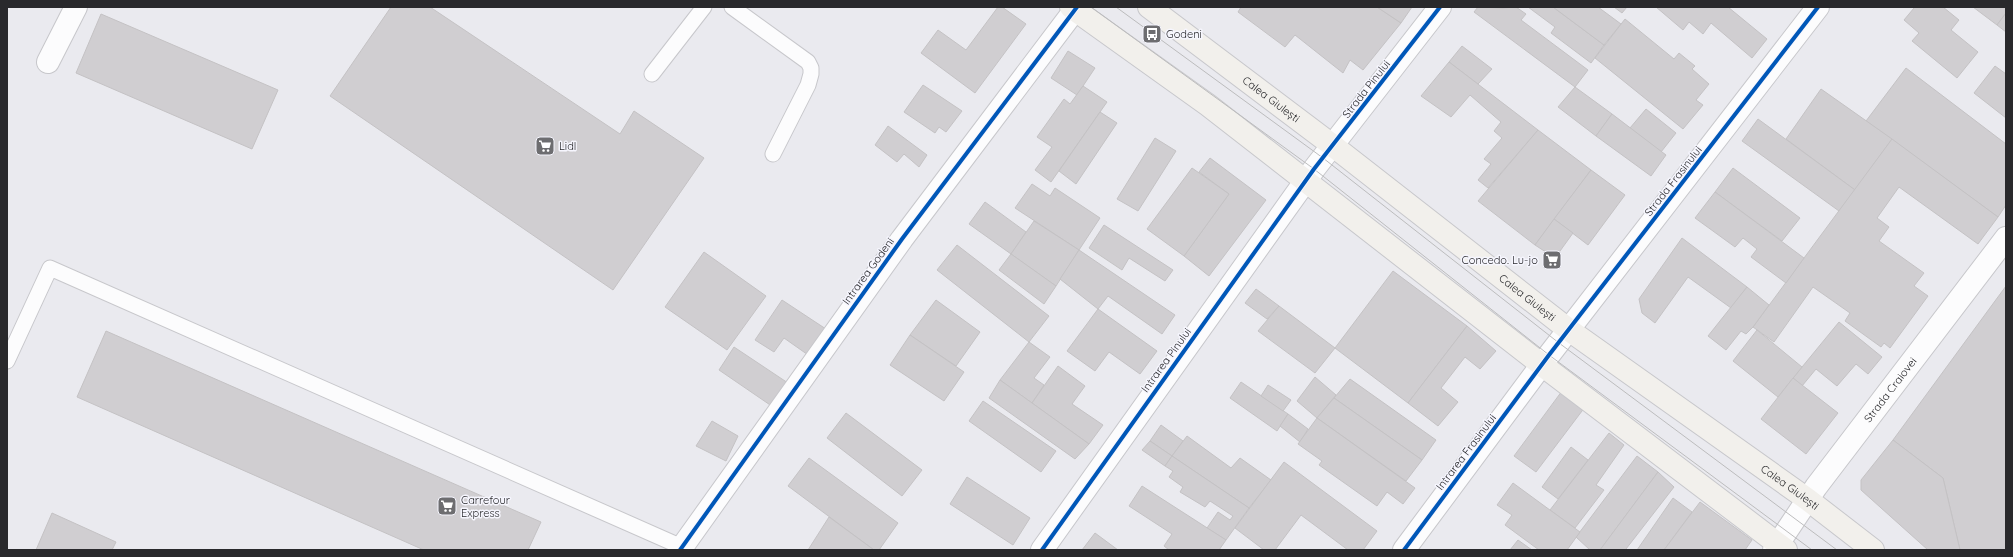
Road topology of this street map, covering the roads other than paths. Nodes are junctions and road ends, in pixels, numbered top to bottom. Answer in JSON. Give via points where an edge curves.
{"nodes":[{"id":1,"x":76,"y":7,"type":"edge"},
{"id":2,"x":704,"y":7,"type":"edge"},
{"id":3,"x":732,"y":7,"type":"edge"},
{"id":4,"x":1149,"y":7,"type":"edge"},
{"id":5,"x":1440,"y":7,"type":"edge"},
{"id":6,"x":1818,"y":7,"type":"edge"},
{"id":7,"x":1074,"y":8,"type":"edge"},
{"id":8,"x":48,"y":62,"type":"dead end"},
{"id":9,"x":652,"y":74,"type":"dead end"},
{"id":10,"x":1332,"y":145,"type":"junction"},
{"id":11,"x":773,"y":154,"type":"dead end"},
{"id":12,"x":1305,"y":181,"type":"junction"},
{"id":13,"x":2006,"y":238,"type":"edge"},
{"id":14,"x":1569,"y":330,"type":"junction"},
{"id":15,"x":7,"y":361,"type":"edge"},
{"id":16,"x":1542,"y":365,"type":"junction"},
{"id":17,"x":1807,"y":499,"type":"junction"},
{"id":18,"x":681,"y":548,"type":"edge"},
{"id":19,"x":1779,"y":548,"type":"edge"},
{"id":20,"x":1042,"y":550,"type":"edge"},
{"id":21,"x":1404,"y":550,"type":"edge"},
{"id":22,"x":1873,"y":550,"type":"edge"}],
"edges":[{"from":1,"to":8,"type":"street"},
{"from":2,"to":9,"type":"lane"},
{"from":3,"to":11,"type":"lane","via":[[808,62],[811,68],[808,85]]},
{"from":4,"to":10,"type":"main road","name":"Calea Giulești"},
{"from":5,"to":10,"type":"street","name":"Strada Pinului"},
{"from":6,"to":14,"type":"street","name":"Strada Frasinului"},
{"from":7,"to":12,"type":"main road","via":[[1208,105]]},
{"from":7,"to":18,"type":"street","name":"Intrarea Godeni","via":[[902,239]]},
{"from":10,"to":12,"type":"street","name":"Strada Pinului"},
{"from":10,"to":14,"type":"main road","name":"Calea Giulești"},
{"from":12,"to":16,"type":"main road"},
{"from":12,"to":20,"type":"street","name":"Intrarea Pinului"},
{"from":13,"to":17,"type":"street","name":"Strada Craiovei"},
{"from":14,"to":16,"type":"street","name":"Strada Frasinului"},
{"from":14,"to":17,"type":"main road","name":"Calea Giulești"},
{"from":15,"to":18,"type":"lane","via":[[50,268]]},
{"from":16,"to":19,"type":"main road"},
{"from":16,"to":21,"type":"street","name":"Intrarea Frasinului"},
{"from":17,"to":19,"type":"street","name":"Strada Craiovei"},
{"from":17,"to":22,"type":"main road","name":"Calea Giulești"}]}
